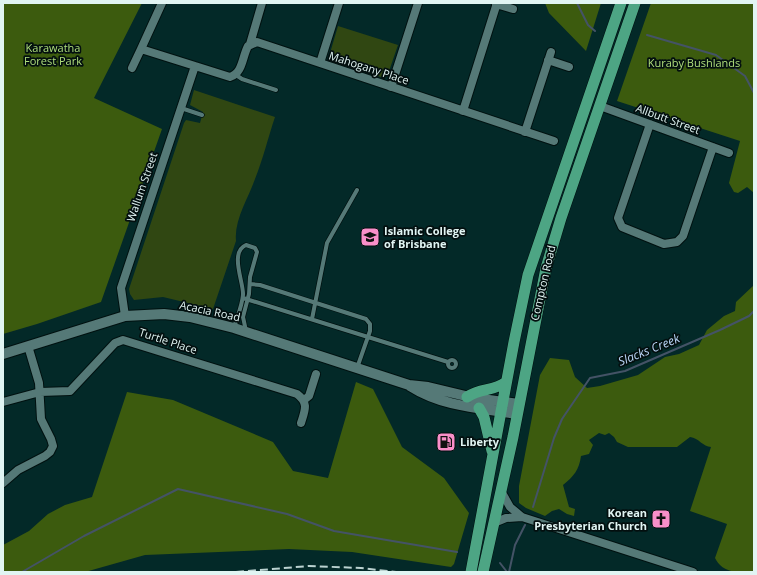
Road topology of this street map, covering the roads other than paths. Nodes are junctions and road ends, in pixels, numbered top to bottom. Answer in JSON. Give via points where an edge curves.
{"nodes":[{"id":1,"x":162,"y":3,"type":"edge"},
{"id":2,"x":262,"y":3,"type":"edge"},
{"id":3,"x":339,"y":3,"type":"edge"},
{"id":4,"x":418,"y":3,"type":"edge"},
{"id":5,"x":621,"y":3,"type":"edge"},
{"id":6,"x":635,"y":3,"type":"edge"},
{"id":7,"x":496,"y":4,"type":"edge"},
{"id":8,"x":513,"y":9,"type":"dead end"},
{"id":9,"x":250,"y":44,"type":"junction"},
{"id":10,"x":141,"y":49,"type":"junction"},
{"id":11,"x":320,"y":63,"type":"junction"},
{"id":12,"x":194,"y":66,"type":"junction"},
{"id":13,"x":569,"y":67,"type":"dead end"},
{"id":14,"x":132,"y":68,"type":"dead end"},
{"id":15,"x":236,"y":75,"type":"junction"},
{"id":16,"x":391,"y":87,"type":"junction"},
{"id":17,"x":276,"y":90,"type":"dead end"},
{"id":18,"x":600,"y":106,"type":"junction"},
{"id":19,"x":181,"y":108,"type":"junction"},
{"id":20,"x":463,"y":111,"type":"junction"},
{"id":21,"x":202,"y":115,"type":"dead end"},
{"id":22,"x":650,"y":124,"type":"junction"},
{"id":23,"x":525,"y":132,"type":"junction"},
{"id":24,"x":554,"y":141,"type":"dead end"},
{"id":25,"x":713,"y":147,"type":"junction"},
{"id":26,"x":729,"y":153,"type":"dead end"},
{"id":27,"x":357,"y":190,"type":"dead end"},
{"id":28,"x":250,"y":284,"type":"junction"},
{"id":29,"x":243,"y":298,"type":"junction"},
{"id":30,"x":248,"y":300,"type":"junction"},
{"id":31,"x":317,"y":303,"type":"junction"},
{"id":32,"x":125,"y":316,"type":"junction"},
{"id":33,"x":312,"y":319,"type":"junction"},
{"id":34,"x":234,"y":328,"type":"junction"},
{"id":35,"x":246,"y":332,"type":"junction"},
{"id":36,"x":367,"y":336,"type":"junction"},
{"id":37,"x":28,"y":346,"type":"junction"},
{"id":38,"x":3,"y":354,"type":"edge"},
{"id":39,"x":448,"y":362,"type":"dead end"},
{"id":40,"x":357,"y":368,"type":"junction"},
{"id":41,"x":316,"y":374,"type":"dead end"},
{"id":42,"x":506,"y":382,"type":"junction"},
{"id":43,"x":409,"y":385,"type":"junction"},
{"id":44,"x":40,"y":392,"type":"junction"},
{"id":45,"x":467,"y":397,"type":"junction"},
{"id":46,"x":304,"y":400,"type":"junction"},
{"id":47,"x":3,"y":402,"type":"edge"},
{"id":48,"x":502,"y":406,"type":"junction"},
{"id":49,"x":479,"y":408,"type":"junction"},
{"id":50,"x":518,"y":409,"type":"junction"},
{"id":51,"x":301,"y":423,"type":"dead end"},
{"id":52,"x":493,"y":453,"type":"junction"},
{"id":53,"x":3,"y":483,"type":"edge"},
{"id":54,"x":501,"y":491,"type":"junction"},
{"id":55,"x":522,"y":517,"type":"junction"},
{"id":56,"x":494,"y":523,"type":"junction"},
{"id":57,"x":471,"y":572,"type":"edge"},
{"id":58,"x":483,"y":572,"type":"edge"},
{"id":59,"x":693,"y":572,"type":"edge"}],
"edges":[{"from":1,"to":10,"type":"street"},
{"from":2,"to":9,"type":"street"},
{"from":3,"to":11,"type":"street"},
{"from":4,"to":16,"type":"street"},
{"from":5,"to":42,"type":"main road","name":"Compton Road","via":[[533,259],[520,308]]},
{"from":6,"to":18,"type":"main road","name":"Compton Road"},
{"from":7,"to":8,"type":"street"},
{"from":7,"to":20,"type":"street"},
{"from":9,"to":11,"type":"street","name":"Mahogany Place","via":[[257,42]]},
{"from":9,"to":15,"type":"street"},
{"from":10,"to":12,"type":"street"},
{"from":10,"to":14,"type":"street"},
{"from":11,"to":16,"type":"street","name":"Mahogany Place"},
{"from":12,"to":15,"type":"street","via":[[230,77]]},
{"from":12,"to":19,"type":"street","name":"Wallum Street"},
{"from":13,"to":23,"type":"street","via":[[549,56]]},
{"from":15,"to":17,"type":"lane"},
{"from":16,"to":20,"type":"street","name":"Mahogany Place"},
{"from":18,"to":22,"type":"street","name":"Allbutt Street"},
{"from":18,"to":50,"type":"main road","name":"Compton Road","via":[[547,262]]},
{"from":19,"to":21,"type":"lane"},
{"from":19,"to":32,"type":"street","name":"Wallum Street","via":[[121,288]]},
{"from":20,"to":23,"type":"street","name":"Mahogany Place"},
{"from":22,"to":25,"type":"street","name":"Allbutt Street"},
{"from":22,"to":25,"type":"street","via":[[618,218],[622,227],[664,244],[676,242],[683,236]]},
{"from":23,"to":24,"type":"street","name":"Mahogany Place"},
{"from":25,"to":26,"type":"street","name":"Allbutt Street"},
{"from":27,"to":31,"type":"lane","via":[[327,243]]},
{"from":28,"to":29,"type":"lane","via":[[257,251],[244,245],[238,262]]},
{"from":28,"to":30,"type":"lane"},
{"from":28,"to":31,"type":"lane"},
{"from":29,"to":30,"type":"lane"},
{"from":29,"to":34,"type":"lane"},
{"from":30,"to":33,"type":"lane"},
{"from":30,"to":35,"type":"lane","via":[[243,317]]},
{"from":31,"to":33,"type":"lane"},
{"from":31,"to":36,"type":"lane","via":[[366,319],[370,326]]},
{"from":32,"to":34,"type":"street","name":"Acacia Road","via":[[175,316]]},
{"from":32,"to":37,"type":"street","name":"Acacia Road"},
{"from":33,"to":36,"type":"lane"},
{"from":34,"to":35,"type":"street","name":"Acacia Road"},
{"from":35,"to":40,"type":"street","name":"Acacia Road"},
{"from":36,"to":39,"type":"lane"},
{"from":36,"to":40,"type":"lane"},
{"from":37,"to":38,"type":"street","name":"Acacia Road"},
{"from":37,"to":44,"type":"street"},
{"from":40,"to":43,"type":"street","name":"Acacia Road"},
{"from":41,"to":46,"type":"street","via":[[309,396]]},
{"from":42,"to":45,"type":"main road","via":[[500,386],[476,391]]},
{"from":42,"to":48,"type":"main road","name":"Compton Road"},
{"from":43,"to":45,"type":"street","name":"Acacia Road"},
{"from":43,"to":49,"type":"street","name":"Acacia Road","via":[[431,397],[460,406]]},
{"from":44,"to":46,"type":"street","name":"Turtle Place","via":[[70,391],[115,343],[123,340],[297,394]]},
{"from":44,"to":47,"type":"street","name":"Turtle Place"},
{"from":44,"to":53,"type":"street","via":[[41,419],[52,439],[52,449],[45,456],[18,470]]},
{"from":45,"to":48,"type":"street","name":"Acacia Road"},
{"from":46,"to":51,"type":"street","via":[[306,407]]},
{"from":48,"to":49,"type":"street","name":"Acacia Road"},
{"from":48,"to":50,"type":"street","name":"Acacia Road"},
{"from":48,"to":52,"type":"main road","name":"Compton Road"},
{"from":49,"to":52,"type":"main road"},
{"from":50,"to":54,"type":"main road","name":"Compton Road"},
{"from":52,"to":57,"type":"main road","name":"Compton Road"},
{"from":54,"to":55,"type":"street","via":[[510,506]]},
{"from":54,"to":56,"type":"main road","name":"Compton Road"},
{"from":55,"to":56,"type":"street","via":[[506,518]]},
{"from":55,"to":59,"type":"street"},
{"from":56,"to":58,"type":"main road","name":"Compton Road"}]}
